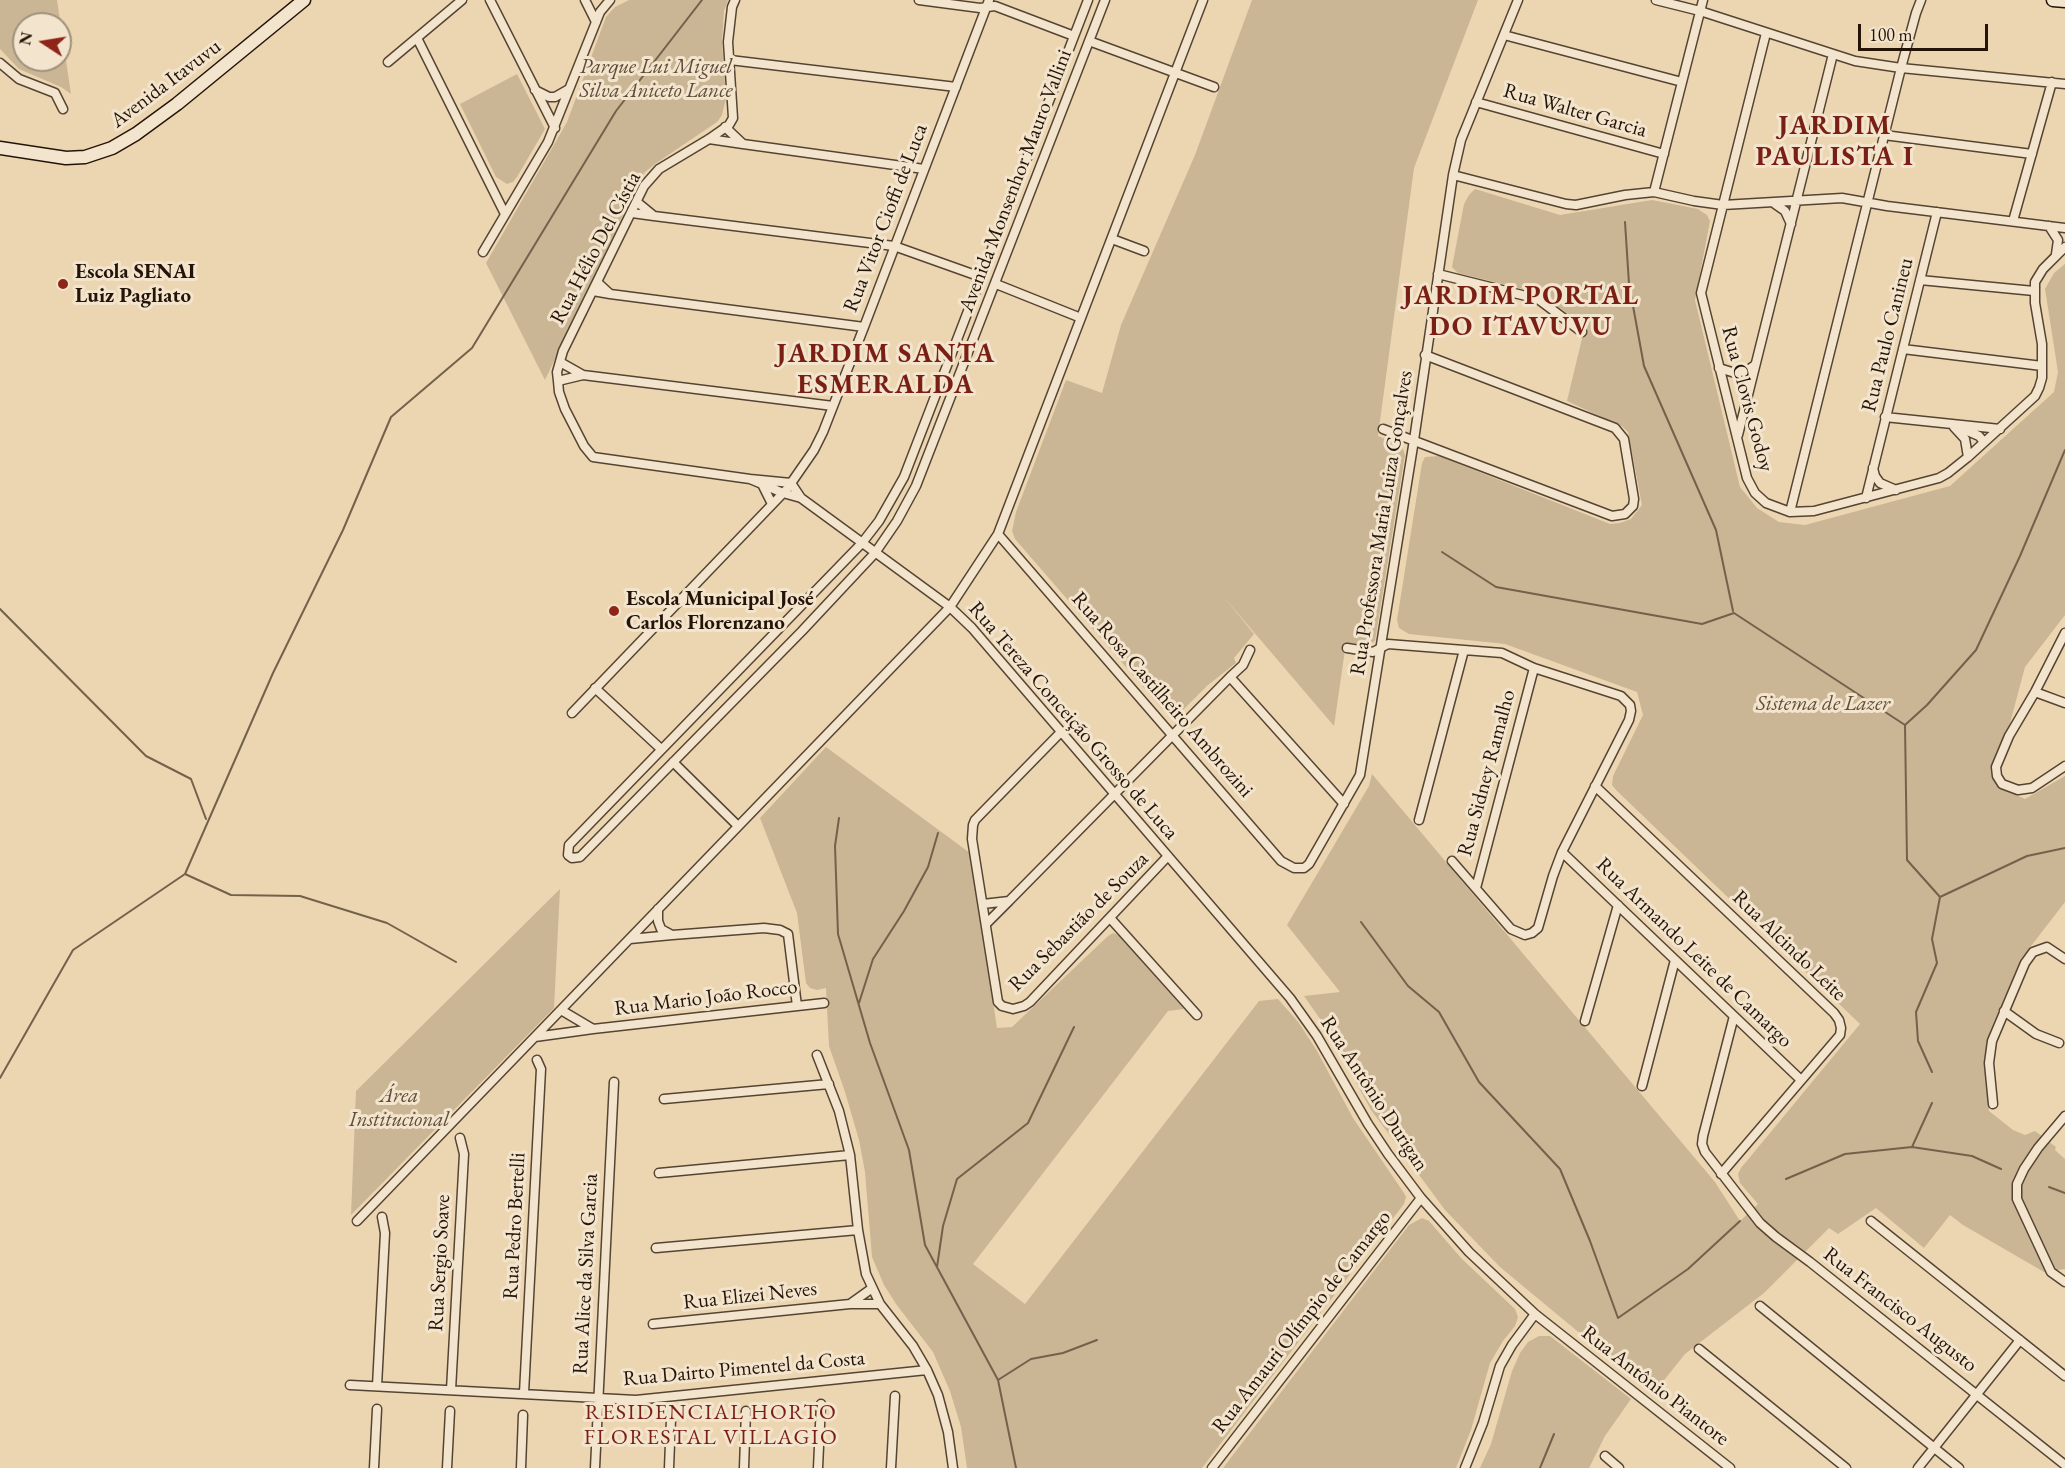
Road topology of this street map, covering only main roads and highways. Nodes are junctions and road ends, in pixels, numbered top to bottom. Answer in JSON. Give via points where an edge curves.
{"nodes":[{"id":1,"x":304,"y":0,"type":"edge"},
{"id":2,"x":2053,"y":0,"type":"edge"},
{"id":3,"x":2065,"y":1,"type":"edge"},
{"id":4,"x":0,"y":148,"type":"edge"}],
"edges":[{"from":1,"to":4,"type":"main road","name":"Avenida Itavuvu","via":[[177,104],[112,148],[85,157],[66,158]]},
{"from":2,"to":3,"type":"main road"}]}
